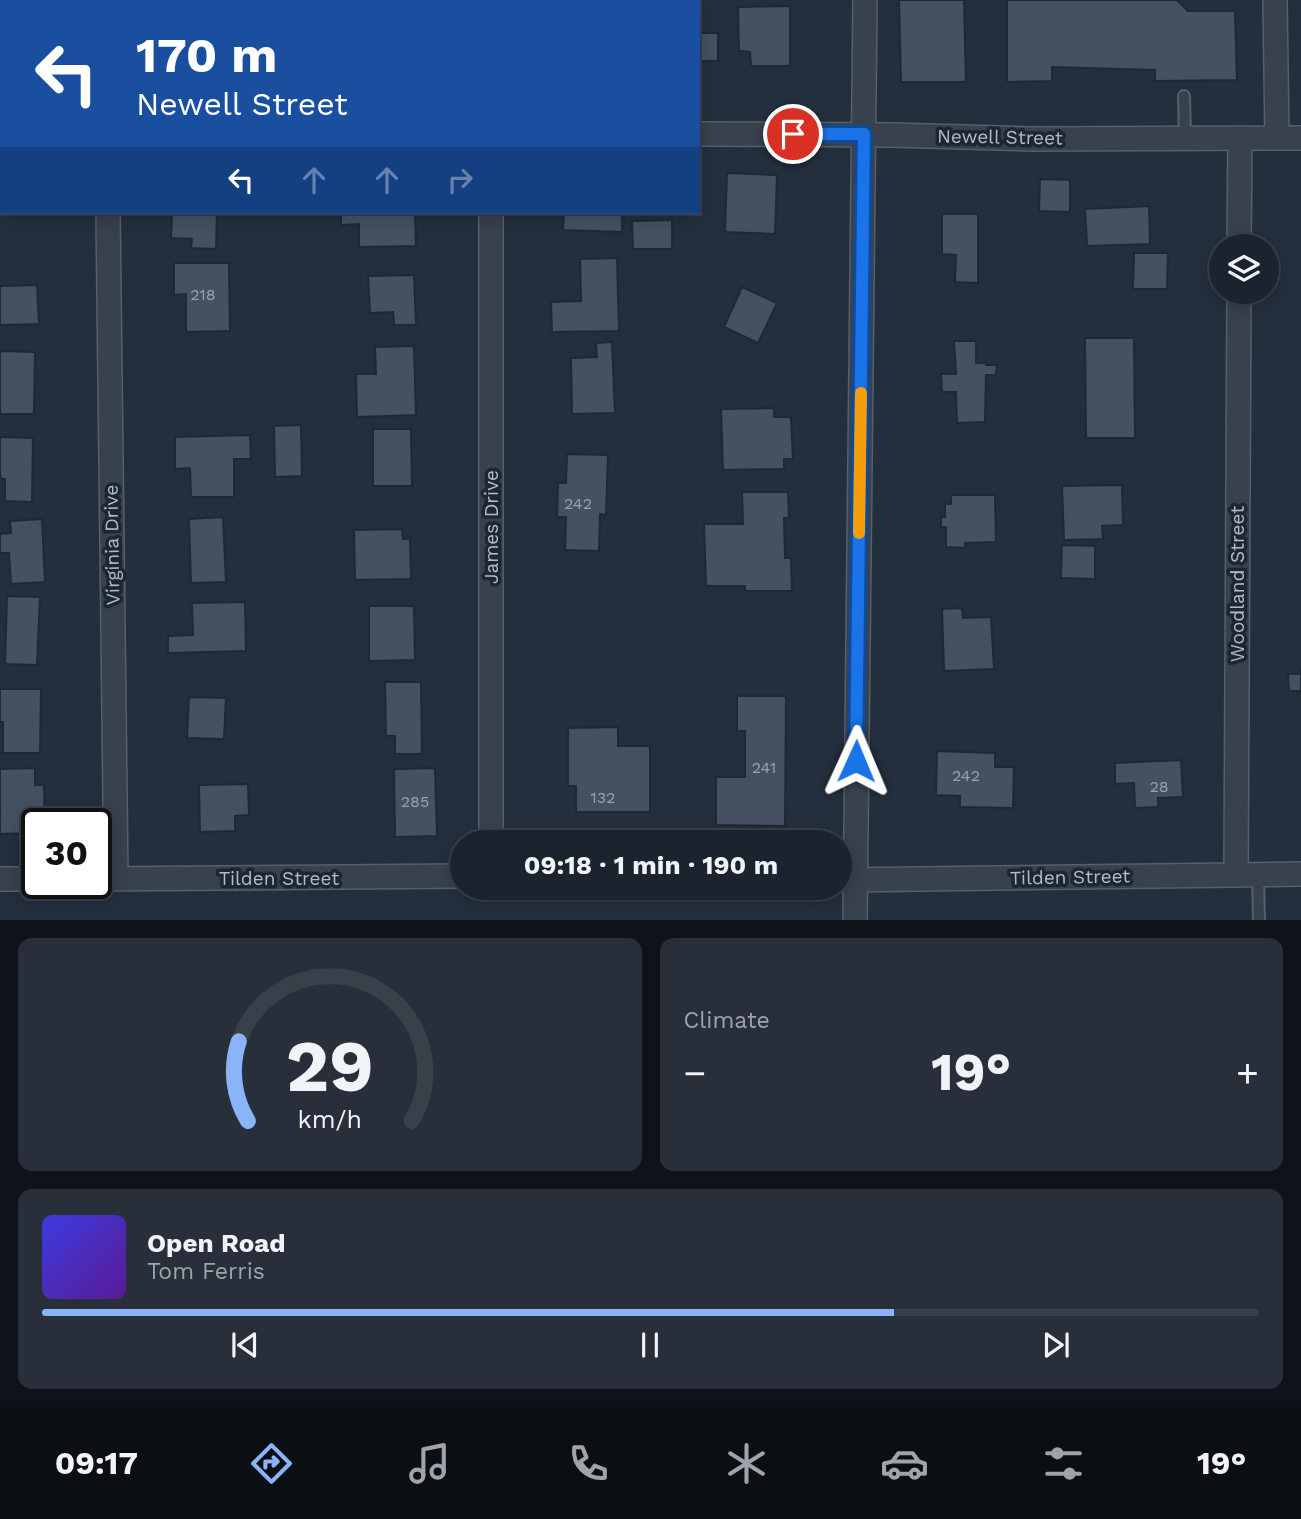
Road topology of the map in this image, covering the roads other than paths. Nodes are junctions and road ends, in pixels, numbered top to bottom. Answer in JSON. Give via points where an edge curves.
{"nodes":[{"id":1,"x":865,"y":0,"type":"edge"},
{"id":2,"x":1275,"y":0,"type":"edge"},
{"id":3,"x":1184,"y":96,"type":"dead end"},
{"id":4,"x":700,"y":134,"type":"edge"},
{"id":5,"x":864,"y":134,"type":"junction"},
{"id":6,"x":1185,"y":138,"type":"junction"},
{"id":7,"x":1240,"y":138,"type":"junction"},
{"id":8,"x":1277,"y":138,"type":"junction"},
{"id":9,"x":1301,"y":138,"type":"edge"},
{"id":10,"x":108,"y":214,"type":"edge"},
{"id":11,"x":491,"y":214,"type":"edge"},
{"id":12,"x":1239,"y":234,"type":"edge"},
{"id":13,"x":1239,"y":304,"type":"edge"},
{"id":14,"x":106,"y":808,"type":"edge"},
{"id":15,"x":491,"y":830,"type":"edge"},
{"id":16,"x":849,"y":830,"type":"edge"},
{"id":17,"x":1301,"y":874,"type":"edge"},
{"id":18,"x":1247,"y":875,"type":"junction"},
{"id":19,"x":450,"y":876,"type":"edge"},
{"id":20,"x":0,"y":879,"type":"edge"},
{"id":21,"x":21,"y":879,"type":"edge"},
{"id":22,"x":112,"y":879,"type":"edge"},
{"id":23,"x":852,"y":880,"type":"edge"},
{"id":24,"x":852,"y":900,"type":"edge"},
{"id":25,"x":855,"y":920,"type":"edge"},
{"id":26,"x":1259,"y":920,"type":"edge"}],
"edges":[{"from":1,"to":5,"type":"street"},
{"from":2,"to":8,"type":"street"},
{"from":3,"to":6,"type":"lane"},
{"from":4,"to":5,"type":"street","name":"Newell Street"},
{"from":5,"to":6,"type":"street","name":"Newell Street"},
{"from":5,"to":16,"type":"street"},
{"from":6,"to":7,"type":"street","name":"Newell Street"},
{"from":7,"to":8,"type":"street","name":"Newell Street"},
{"from":7,"to":12,"type":"street"},
{"from":8,"to":9,"type":"street","name":"Newell Street"},
{"from":10,"to":14,"type":"street","name":"Virginia Drive"},
{"from":11,"to":15,"type":"street","name":"James Drive"},
{"from":13,"to":18,"type":"street","name":"Woodland Street"},
{"from":17,"to":18,"type":"street","name":"Tilden Street"},
{"from":18,"to":23,"type":"street","name":"Tilden Street"},
{"from":18,"to":26,"type":"lane"},
{"from":19,"to":22,"type":"street","name":"Tilden Street"},
{"from":20,"to":21,"type":"street"},
{"from":24,"to":25,"type":"street"}]}
